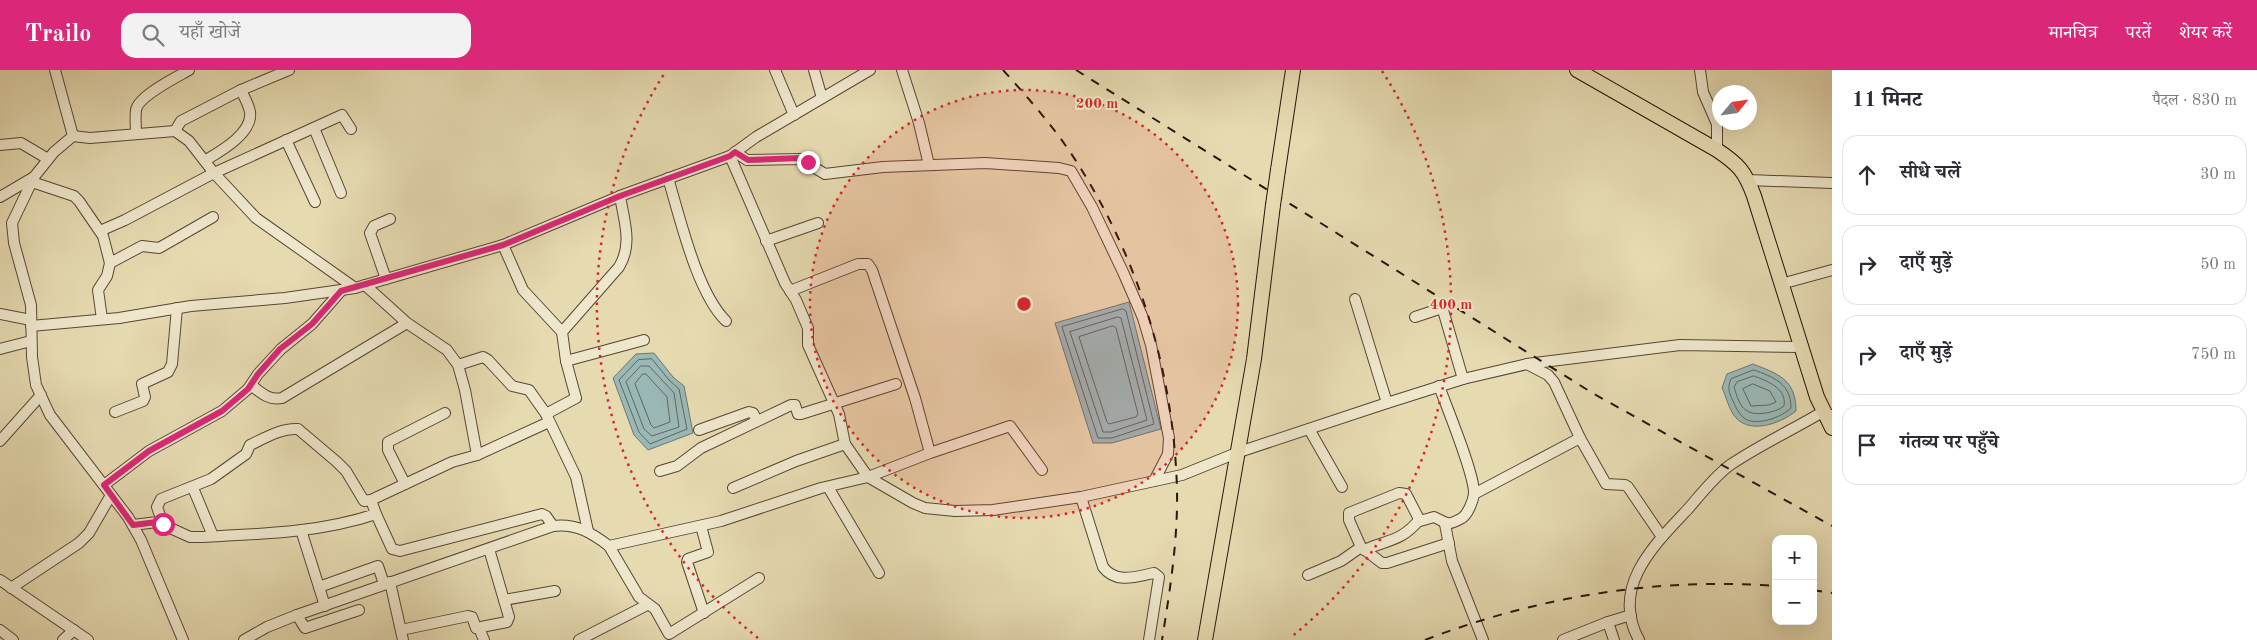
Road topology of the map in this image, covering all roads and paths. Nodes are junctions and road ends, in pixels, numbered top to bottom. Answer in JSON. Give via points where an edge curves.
{"nodes":[{"id":1,"x":54,"y":70,"type":"edge"},
{"id":2,"x":189,"y":70,"type":"edge"},
{"id":3,"x":289,"y":70,"type":"edge"},
{"id":4,"x":776,"y":70,"type":"edge"},
{"id":5,"x":814,"y":70,"type":"edge"},
{"id":6,"x":870,"y":70,"type":"edge"},
{"id":7,"x":902,"y":70,"type":"edge"},
{"id":8,"x":1293,"y":70,"type":"edge"},
{"id":9,"x":1577,"y":70,"type":"edge"},
{"id":10,"x":1700,"y":70,"type":"edge"},
{"id":11,"x":241,"y":90,"type":"junction"},
{"id":12,"x":822,"y":98,"type":"junction"},
{"id":13,"x":794,"y":115,"type":"junction"},
{"id":14,"x":314,"y":128,"type":"junction"},
{"id":15,"x":351,"y":130,"type":"dead end"},
{"id":16,"x":175,"y":131,"type":"junction"},
{"id":17,"x":136,"y":134,"type":"junction"},
{"id":18,"x":73,"y":136,"type":"junction"},
{"id":19,"x":286,"y":140,"type":"junction"},
{"id":20,"x":0,"y":145,"type":"edge"},
{"id":21,"x":1717,"y":150,"type":"junction"},
{"id":22,"x":733,"y":154,"type":"junction"},
{"id":23,"x":48,"y":159,"type":"junction"},
{"id":24,"x":206,"y":160,"type":"junction"},
{"id":25,"x":929,"y":165,"type":"junction"},
{"id":26,"x":214,"y":172,"type":"junction"},
{"id":27,"x":668,"y":178,"type":"junction"},
{"id":28,"x":33,"y":180,"type":"junction"},
{"id":29,"x":1748,"y":180,"type":"junction"},
{"id":30,"x":1832,"y":183,"type":"edge"},
{"id":31,"x":341,"y":193,"type":"dead end"},
{"id":32,"x":620,"y":196,"type":"junction"},
{"id":33,"x":0,"y":197,"type":"edge"},
{"id":34,"x":315,"y":202,"type":"dead end"},
{"id":35,"x":213,"y":217,"type":"dead end"},
{"id":36,"x":390,"y":219,"type":"dead end"},
{"id":37,"x":818,"y":223,"type":"dead end"},
{"id":38,"x":100,"y":231,"type":"junction"},
{"id":39,"x":766,"y":241,"type":"junction"},
{"id":40,"x":503,"y":245,"type":"junction"},
{"id":41,"x":110,"y":263,"type":"junction"},
{"id":42,"x":1832,"y":270,"type":"edge"},
{"id":43,"x":386,"y":279,"type":"junction"},
{"id":44,"x":1781,"y":284,"type":"junction"},
{"id":45,"x":360,"y":286,"type":"junction"},
{"id":46,"x":341,"y":291,"type":"junction"},
{"id":47,"x":790,"y":291,"type":"junction"},
{"id":48,"x":1355,"y":299,"type":"dead end"},
{"id":49,"x":177,"y":308,"type":"junction"},
{"id":50,"x":0,"y":314,"type":"edge"},
{"id":51,"x":1415,"y":317,"type":"dead end"},
{"id":52,"x":102,"y":319,"type":"junction"},
{"id":53,"x":726,"y":321,"type":"dead end"},
{"id":54,"x":31,"y":323,"type":"junction"},
{"id":55,"x":407,"y":323,"type":"junction"},
{"id":56,"x":562,"y":332,"type":"junction"},
{"id":57,"x":644,"y":340,"type":"dead end"},
{"id":58,"x":32,"y":341,"type":"junction"},
{"id":59,"x":1800,"y":347,"type":"junction"},
{"id":60,"x":0,"y":349,"type":"edge"},
{"id":61,"x":566,"y":362,"type":"junction"},
{"id":62,"x":1527,"y":364,"type":"junction"},
{"id":63,"x":458,"y":365,"type":"junction"},
{"id":64,"x":1463,"y":379,"type":"junction"},
{"id":65,"x":896,"y":384,"type":"dead end"},
{"id":66,"x":251,"y":385,"type":"junction"},
{"id":67,"x":1439,"y":386,"type":"junction"},
{"id":68,"x":40,"y":395,"type":"junction"},
{"id":69,"x":834,"y":403,"type":"junction"},
{"id":70,"x":1387,"y":403,"type":"junction"},
{"id":71,"x":115,"y":412,"type":"dead end"},
{"id":72,"x":445,"y":413,"type":"dead end"},
{"id":73,"x":1828,"y":414,"type":"edge"},
{"id":74,"x":547,"y":418,"type":"junction"},
{"id":75,"x":757,"y":421,"type":"junction"},
{"id":76,"x":1832,"y":428,"type":"edge"},
{"id":77,"x":1309,"y":429,"type":"junction"},
{"id":78,"x":699,"y":430,"type":"dead end"},
{"id":79,"x":1580,"y":438,"type":"junction"},
{"id":80,"x":0,"y":441,"type":"edge"},
{"id":81,"x":845,"y":444,"type":"junction"},
{"id":82,"x":1239,"y":452,"type":"junction"},
{"id":83,"x":930,"y":453,"type":"junction"},
{"id":84,"x":477,"y":455,"type":"junction"},
{"id":85,"x":1042,"y":470,"type":"dead end"},
{"id":86,"x":660,"y":471,"type":"dead end"},
{"id":87,"x":868,"y":477,"type":"junction"},
{"id":88,"x":1154,"y":481,"type":"junction"},
{"id":89,"x":405,"y":484,"type":"junction"},
{"id":90,"x":104,"y":485,"type":"junction"},
{"id":91,"x":828,"y":487,"type":"junction"},
{"id":92,"x":1342,"y":487,"type":"dead end"},
{"id":93,"x":193,"y":488,"type":"junction"},
{"id":94,"x":733,"y":488,"type":"dead end"},
{"id":95,"x":1474,"y":494,"type":"junction"},
{"id":96,"x":111,"y":495,"type":"junction"},
{"id":97,"x":1081,"y":497,"type":"junction"},
{"id":98,"x":371,"y":500,"type":"junction"},
{"id":99,"x":376,"y":514,"type":"junction"},
{"id":100,"x":1419,"y":520,"type":"junction"},
{"id":101,"x":163,"y":524,"type":"junction"},
{"id":102,"x":1445,"y":524,"type":"junction"},
{"id":103,"x":133,"y":525,"type":"junction"},
{"id":104,"x":553,"y":526,"type":"junction"},
{"id":105,"x":701,"y":526,"type":"junction"},
{"id":106,"x":301,"y":530,"type":"junction"},
{"id":107,"x":588,"y":531,"type":"junction"},
{"id":108,"x":213,"y":536,"type":"junction"},
{"id":109,"x":1662,"y":537,"type":"junction"},
{"id":110,"x":1449,"y":543,"type":"junction"},
{"id":111,"x":609,"y":546,"type":"junction"},
{"id":112,"x":490,"y":549,"type":"junction"},
{"id":113,"x":1362,"y":549,"type":"junction"},
{"id":114,"x":879,"y":573,"type":"dead end"},
{"id":115,"x":1308,"y":575,"type":"dead end"},
{"id":116,"x":759,"y":578,"type":"dead end"},
{"id":117,"x":0,"y":580,"type":"edge"},
{"id":118,"x":387,"y":583,"type":"junction"},
{"id":119,"x":319,"y":587,"type":"junction"},
{"id":120,"x":11,"y":588,"type":"junction"},
{"id":121,"x":555,"y":591,"type":"dead end"},
{"id":122,"x":504,"y":600,"type":"junction"},
{"id":123,"x":647,"y":605,"type":"junction"},
{"id":124,"x":324,"y":606,"type":"junction"},
{"id":125,"x":359,"y":610,"type":"dead end"},
{"id":126,"x":704,"y":613,"type":"junction"},
{"id":127,"x":297,"y":615,"type":"junction"},
{"id":128,"x":1631,"y":615,"type":"junction"},
{"id":129,"x":1608,"y":622,"type":"junction"},
{"id":130,"x":479,"y":628,"type":"junction"},
{"id":131,"x":0,"y":630,"type":"edge"},
{"id":132,"x":74,"y":630,"type":"junction"},
{"id":133,"x":402,"y":635,"type":"edge"},
{"id":134,"x":671,"y":637,"type":"edge"},
{"id":135,"x":12,"y":640,"type":"edge"},
{"id":136,"x":63,"y":640,"type":"edge"},
{"id":137,"x":88,"y":640,"type":"edge"},
{"id":138,"x":183,"y":640,"type":"edge"},
{"id":139,"x":244,"y":640,"type":"edge"},
{"id":140,"x":484,"y":640,"type":"edge"},
{"id":141,"x":578,"y":640,"type":"edge"},
{"id":142,"x":1149,"y":640,"type":"edge"},
{"id":143,"x":1205,"y":640,"type":"edge"},
{"id":144,"x":1483,"y":640,"type":"edge"},
{"id":145,"x":1563,"y":640,"type":"edge"},
{"id":146,"x":1614,"y":640,"type":"edge"},
{"id":147,"x":1638,"y":640,"type":"edge"}],
"edges":[{"from":1,"to":18,"type":"street"},
{"from":2,"to":17,"type":"street","via":[[140,103],[136,109]]},
{"from":3,"to":11,"type":"street"},
{"from":4,"to":13,"type":"street"},
{"from":5,"to":12,"type":"street"},
{"from":6,"to":12,"type":"street"},
{"from":7,"to":25,"type":"street","via":[[920,123]]},
{"from":8,"to":82,"type":"highway","bridge":true},
{"from":9,"to":21,"type":"highway"},
{"from":10,"to":21,"type":"street","via":[[1703,92],[1717,124]]},
{"from":11,"to":16,"type":"street","via":[[181,121]]},
{"from":11,"to":24,"type":"street","via":[[250,112],[248,122],[238,140]]},
{"from":12,"to":13,"type":"street"},
{"from":13,"to":22,"type":"street"},
{"from":14,"to":15,"type":"street","via":[[342,114]]},
{"from":14,"to":19,"type":"street"},
{"from":14,"to":31,"type":"street"},
{"from":16,"to":17,"type":"street"},
{"from":16,"to":24,"type":"street"},
{"from":17,"to":18,"type":"street","via":[[90,138]]},
{"from":18,"to":23,"type":"street"},
{"from":19,"to":26,"type":"street"},
{"from":19,"to":34,"type":"street"},
{"from":20,"to":23,"type":"street","via":[[21,143]]},
{"from":21,"to":29,"type":"highway","via":[[1740,166]]},
{"from":22,"to":25,"type":"street","via":[[748,160],[800,158],[825,174],[883,166]]},
{"from":22,"to":27,"type":"street"},
{"from":22,"to":39,"type":"street"},
{"from":23,"to":28,"type":"street"},
{"from":24,"to":26,"type":"street"},
{"from":25,"to":88,"type":"street","via":[[1067,168],[1075,176],[1143,318],[1150,345],[1168,438],[1168,454]]},
{"from":26,"to":38,"type":"street"},
{"from":26,"to":45,"type":"street","via":[[256,218]]},
{"from":27,"to":32,"type":"street"},
{"from":27,"to":53,"type":"street","via":[[702,282]]},
{"from":28,"to":33,"type":"street"},
{"from":28,"to":38,"type":"street","via":[[74,196]]},
{"from":28,"to":54,"type":"street","via":[[12,223]]},
{"from":29,"to":30,"type":"street"},
{"from":29,"to":44,"type":"highway"},
{"from":32,"to":40,"type":"street"},
{"from":32,"to":56,"type":"street","via":[[628,240],[626,255]]},
{"from":35,"to":41,"type":"street","via":[[159,248],[142,246]]},
{"from":36,"to":43,"type":"street","via":[[374,226],[370,232]]},
{"from":37,"to":39,"type":"street"},
{"from":38,"to":41,"type":"street"},
{"from":39,"to":47,"type":"street"},
{"from":40,"to":43,"type":"street"},
{"from":40,"to":56,"type":"street","via":[[523,290]]},
{"from":41,"to":52,"type":"street","via":[[107,276],[98,290]]},
{"from":42,"to":44,"type":"street"},
{"from":43,"to":45,"type":"street"},
{"from":44,"to":59,"type":"highway"},
{"from":45,"to":46,"type":"street"},
{"from":45,"to":55,"type":"street"},
{"from":46,"to":49,"type":"street"},
{"from":46,"to":66,"type":"street","via":[[312,324],[280,349]]},
{"from":47,"to":69,"type":"street","via":[[808,328],[808,345]]},
{"from":47,"to":83,"type":"street","via":[[858,264],[868,264],[915,398]]},
{"from":48,"to":70,"type":"street"},
{"from":49,"to":52,"type":"street"},
{"from":49,"to":71,"type":"street","via":[[172,364],[168,372],[142,384],[143,401]]},
{"from":50,"to":54,"type":"street"},
{"from":51,"to":64,"type":"street","via":[[1443,310]]},
{"from":52,"to":54,"type":"street"},
{"from":54,"to":58,"type":"street"},
{"from":55,"to":63,"type":"street","via":[[447,350]]},
{"from":55,"to":66,"type":"street","via":[[282,398],[275,400]]},
{"from":56,"to":61,"type":"street"},
{"from":57,"to":61,"type":"street"},
{"from":58,"to":60,"type":"street"},
{"from":58,"to":68,"type":"street"},
{"from":59,"to":62,"type":"street","via":[[1680,345]]},
{"from":59,"to":73,"type":"highway"},
{"from":61,"to":74,"type":"street","via":[[576,398]]},
{"from":62,"to":64,"type":"street"},
{"from":62,"to":79,"type":"street","via":[[1554,382]]},
{"from":63,"to":74,"type":"street","via":[[483,357],[512,386],[529,390]]},
{"from":63,"to":84,"type":"street"},
{"from":64,"to":67,"type":"street"},
{"from":65,"to":69,"type":"street"},
{"from":66,"to":90,"type":"street","via":[[222,411],[149,451]]},
{"from":67,"to":70,"type":"street"},
{"from":67,"to":95,"type":"street"},
{"from":68,"to":80,"type":"street"},
{"from":68,"to":90,"type":"street","via":[[50,415]]},
{"from":69,"to":75,"type":"street","via":[[799,414],[792,404]]},
{"from":69,"to":81,"type":"street"},
{"from":70,"to":77,"type":"street"},
{"from":72,"to":89,"type":"street","via":[[388,442],[388,450]]},
{"from":73,"to":76,"type":"highway"},
{"from":73,"to":109,"type":"street","via":[[1728,468]]},
{"from":74,"to":84,"type":"street"},
{"from":74,"to":107,"type":"street","via":[[576,477]]},
{"from":75,"to":78,"type":"street","via":[[749,412]]},
{"from":75,"to":86,"type":"street","via":[[701,448],[677,466]]},
{"from":77,"to":82,"type":"street"},
{"from":77,"to":92,"type":"street"},
{"from":79,"to":95,"type":"street"},
{"from":79,"to":109,"type":"street","via":[[1606,484],[1628,487]]},
{"from":81,"to":87,"type":"street"},
{"from":81,"to":94,"type":"street"},
{"from":82,"to":88,"type":"street","via":[[1182,475]]},
{"from":82,"to":143,"type":"highway"},
{"from":83,"to":85,"type":"street","via":[[1010,426]]},
{"from":83,"to":87,"type":"street"},
{"from":84,"to":89,"type":"street","via":[[452,462]]},
{"from":87,"to":91,"type":"street"},
{"from":87,"to":97,"type":"street","via":[[925,508],[954,511],[993,510]]},
{"from":88,"to":97,"type":"street"},
{"from":89,"to":98,"type":"street"},
{"from":90,"to":96,"type":"street"},
{"from":91,"to":105,"type":"street"},
{"from":91,"to":114,"type":"street"},
{"from":93,"to":98,"type":"street","via":[[246,454],[250,445],[281,431],[298,429],[337,462],[364,501]]},
{"from":93,"to":101,"type":"street","via":[[158,503]]},
{"from":93,"to":108,"type":"street"},
{"from":95,"to":102,"type":"street","via":[[1463,517]]},
{"from":96,"to":103,"type":"street"},
{"from":96,"to":120,"type":"street","via":[[79,543]]},
{"from":97,"to":142,"type":"street","via":[[1103,567],[1109,575],[1124,578],[1154,573],[1159,577]]},
{"from":98,"to":99,"type":"street"},
{"from":99,"to":104,"type":"street","via":[[392,549],[400,551],[542,514]]},
{"from":99,"to":106,"type":"street","via":[[358,521]]},
{"from":100,"to":102,"type":"street","via":[[1434,516]]},
{"from":100,"to":113,"type":"street","via":[[1399,538]]},
{"from":100,"to":113,"type":"street","via":[[1402,492],[1352,511],[1349,520]]},
{"from":101,"to":103,"type":"street"},
{"from":101,"to":108,"type":"street","via":[[190,537]]},
{"from":102,"to":110,"type":"street"},
{"from":103,"to":138,"type":"street"},
{"from":104,"to":107,"type":"street","via":[[564,525]]},
{"from":104,"to":112,"type":"street"},
{"from":105,"to":111,"type":"street"},
{"from":105,"to":126,"type":"street","via":[[708,552],[687,562]]},
{"from":106,"to":108,"type":"street"},
{"from":106,"to":119,"type":"street"},
{"from":107,"to":111,"type":"street"},
{"from":109,"to":128,"type":"street","via":[[1636,574],[1630,597]]},
{"from":110,"to":113,"type":"street","via":[[1388,563],[1382,563]]},
{"from":110,"to":144,"type":"street","via":[[1458,582]]},
{"from":111,"to":123,"type":"street","via":[[638,597]]},
{"from":112,"to":118,"type":"street"},
{"from":112,"to":122,"type":"street"},
{"from":113,"to":115,"type":"street"},
{"from":116,"to":126,"type":"street"},
{"from":117,"to":120,"type":"street"},
{"from":118,"to":119,"type":"street","via":[[378,566]]},
{"from":118,"to":124,"type":"street"},
{"from":118,"to":133,"type":"street"},
{"from":119,"to":124,"type":"street"},
{"from":120,"to":132,"type":"street"},
{"from":121,"to":122,"type":"street"},
{"from":122,"to":130,"type":"street","via":[[509,617],[507,622]]},
{"from":123,"to":134,"type":"street","via":[[654,609]]},
{"from":123,"to":141,"type":"street"},
{"from":124,"to":127,"type":"street"},
{"from":125,"to":127,"type":"street","via":[[305,628]]},
{"from":126,"to":134,"type":"street"},
{"from":127,"to":139,"type":"street"},
{"from":128,"to":129,"type":"street"},
{"from":128,"to":147,"type":"street","via":[[1631,625]]},
{"from":129,"to":145,"type":"street"},
{"from":129,"to":146,"type":"street"},
{"from":130,"to":133,"type":"street","via":[[468,616]]},
{"from":130,"to":140,"type":"street"},
{"from":131,"to":135,"type":"street"},
{"from":132,"to":136,"type":"street"},
{"from":132,"to":137,"type":"street"}]}
